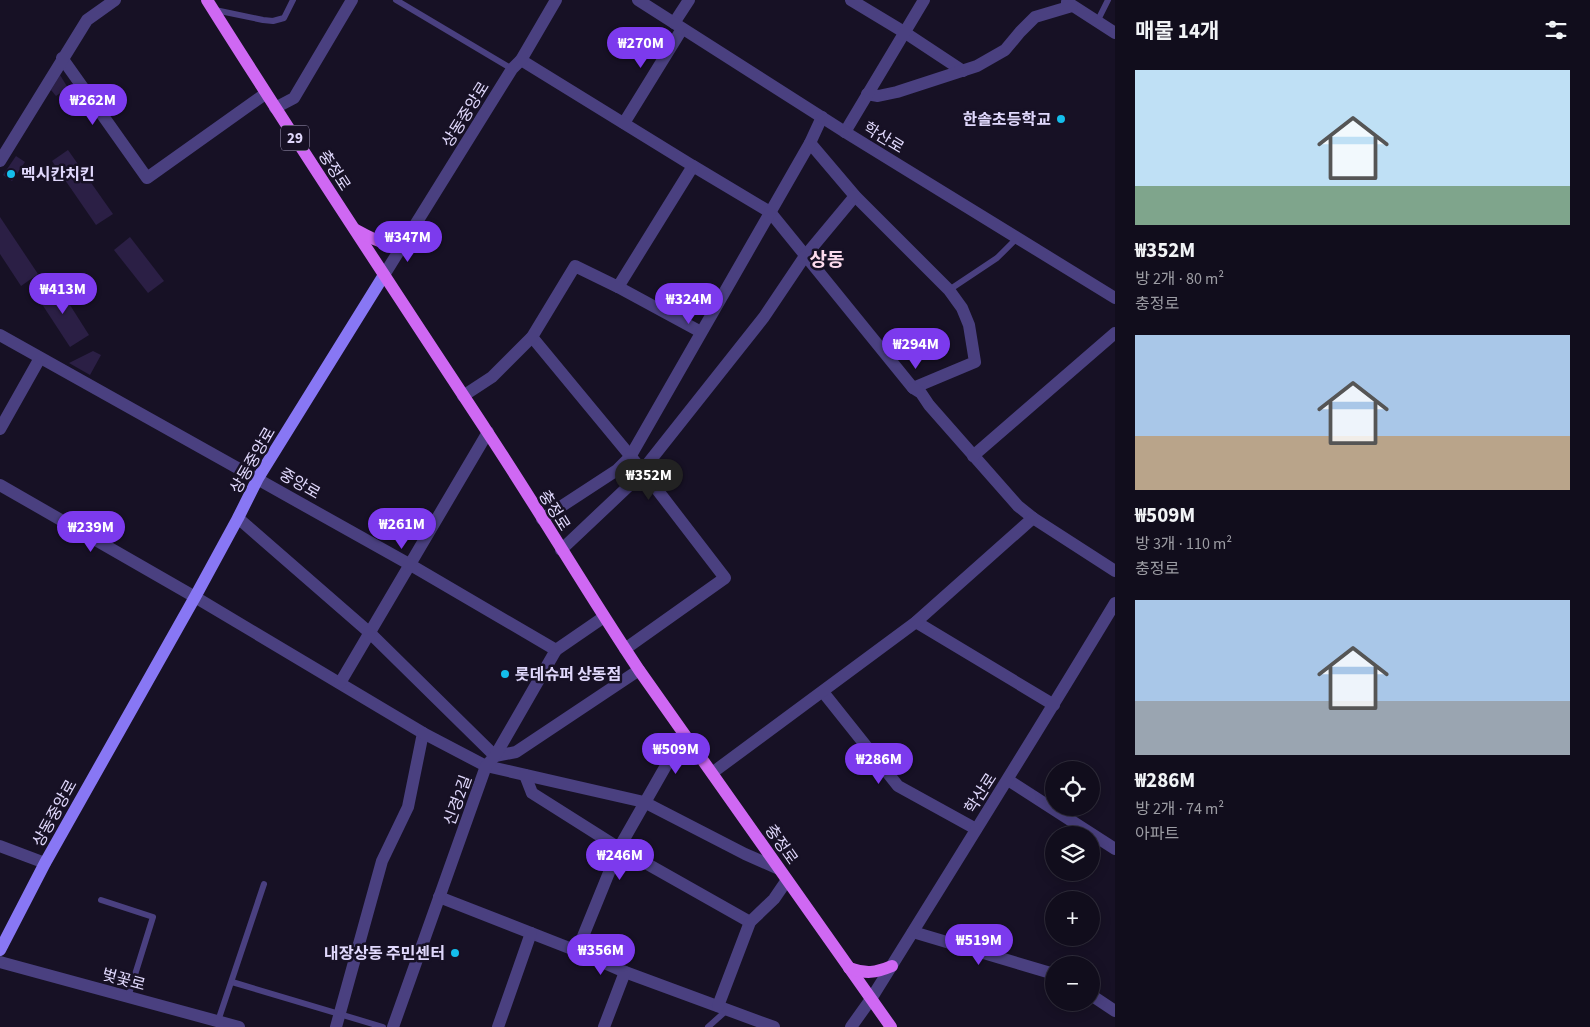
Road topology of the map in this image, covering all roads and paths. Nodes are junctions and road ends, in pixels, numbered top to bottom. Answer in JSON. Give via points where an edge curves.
{"nodes":[{"id":1,"x":115,"y":0,"type":"edge"},
{"id":2,"x":293,"y":0,"type":"edge"},
{"id":3,"x":352,"y":0,"type":"edge"},
{"id":4,"x":396,"y":0,"type":"edge"},
{"id":5,"x":556,"y":0,"type":"edge"},
{"id":6,"x":638,"y":0,"type":"edge"},
{"id":7,"x":689,"y":0,"type":"edge"},
{"id":8,"x":851,"y":0,"type":"edge"},
{"id":9,"x":924,"y":0,"type":"edge"},
{"id":10,"x":1108,"y":0,"type":"edge"},
{"id":11,"x":1068,"y":3,"type":"edge"},
{"id":12,"x":210,"y":5,"type":"edge"},
{"id":13,"x":1097,"y":22,"type":"junction"},
{"id":14,"x":678,"y":26,"type":"junction"},
{"id":15,"x":904,"y":32,"type":"junction"},
{"id":16,"x":1115,"y":33,"type":"edge"},
{"id":17,"x":62,"y":58,"type":"junction"},
{"id":18,"x":516,"y":64,"type":"junction"},
{"id":19,"x":963,"y":71,"type":"junction"},
{"id":20,"x":265,"y":94,"type":"junction"},
{"id":21,"x":868,"y":94,"type":"junction"},
{"id":22,"x":276,"y":108,"type":"junction"},
{"id":23,"x":822,"y":117,"type":"junction"},
{"id":24,"x":624,"y":123,"type":"junction"},
{"id":25,"x":845,"y":132,"type":"junction"},
{"id":26,"x":810,"y":144,"type":"junction"},
{"id":27,"x":0,"y":161,"type":"edge"},
{"id":28,"x":692,"y":166,"type":"junction"},
{"id":29,"x":855,"y":196,"type":"junction"},
{"id":30,"x":770,"y":212,"type":"junction"},
{"id":31,"x":354,"y":228,"type":"junction"},
{"id":32,"x":408,"y":236,"type":"junction"},
{"id":33,"x":1018,"y":238,"type":"junction"},
{"id":34,"x":805,"y":256,"type":"junction"},
{"id":35,"x":384,"y":275,"type":"junction"},
{"id":36,"x":618,"y":287,"type":"junction"},
{"id":37,"x":949,"y":290,"type":"junction"},
{"id":38,"x":1115,"y":298,"type":"edge"},
{"id":39,"x":701,"y":332,"type":"junction"},
{"id":40,"x":1115,"y":333,"type":"edge"},
{"id":41,"x":0,"y":335,"type":"edge"},
{"id":42,"x":532,"y":337,"type":"junction"},
{"id":43,"x":40,"y":358,"type":"junction"},
{"id":44,"x":913,"y":388,"type":"junction"},
{"id":45,"x":463,"y":396,"type":"junction"},
{"id":46,"x":0,"y":429,"type":"edge"},
{"id":47,"x":488,"y":432,"type":"junction"},
{"id":48,"x":973,"y":456,"type":"junction"},
{"id":49,"x":630,"y":457,"type":"junction"},
{"id":50,"x":642,"y":470,"type":"junction"},
{"id":51,"x":258,"y":478,"type":"junction"},
{"id":52,"x":0,"y":485,"type":"edge"},
{"id":53,"x":238,"y":518,"type":"junction"},
{"id":54,"x":1033,"y":518,"type":"junction"},
{"id":55,"x":542,"y":519,"type":"junction"},
{"id":56,"x":561,"y":550,"type":"junction"},
{"id":57,"x":410,"y":564,"type":"junction"},
{"id":58,"x":1115,"y":571,"type":"edge"},
{"id":59,"x":195,"y":597,"type":"junction"},
{"id":60,"x":1115,"y":603,"type":"edge"},
{"id":61,"x":604,"y":617,"type":"junction"},
{"id":62,"x":916,"y":622,"type":"junction"},
{"id":63,"x":370,"y":633,"type":"junction"},
{"id":64,"x":625,"y":648,"type":"junction"},
{"id":65,"x":556,"y":650,"type":"junction"},
{"id":66,"x":639,"y":670,"type":"junction"},
{"id":67,"x":340,"y":683,"type":"junction"},
{"id":68,"x":823,"y":692,"type":"junction"},
{"id":69,"x":1054,"y":705,"type":"junction"},
{"id":70,"x":423,"y":733,"type":"junction"},
{"id":71,"x":684,"y":734,"type":"junction"},
{"id":72,"x":495,"y":756,"type":"junction"},
{"id":73,"x":486,"y":766,"type":"junction"},
{"id":74,"x":712,"y":773,"type":"junction"},
{"id":75,"x":525,"y":775,"type":"junction"},
{"id":76,"x":1008,"y":780,"type":"junction"},
{"id":77,"x":644,"y":802,"type":"junction"},
{"id":78,"x":976,"y":829,"type":"junction"},
{"id":79,"x":0,"y":846,"type":"edge"},
{"id":80,"x":619,"y":848,"type":"junction"},
{"id":81,"x":1115,"y":849,"type":"edge"},
{"id":82,"x":45,"y":863,"type":"junction"},
{"id":83,"x":779,"y":868,"type":"junction"},
{"id":84,"x":787,"y":880,"type":"junction"},
{"id":85,"x":264,"y":884,"type":"dead end"},
{"id":86,"x":439,"y":897,"type":"junction"},
{"id":87,"x":100,"y":900,"type":"dead end"},
{"id":88,"x":750,"y":922,"type":"junction"},
{"id":89,"x":913,"y":932,"type":"junction"},
{"id":90,"x":531,"y":933,"type":"junction"},
{"id":91,"x":0,"y":950,"type":"edge"},
{"id":92,"x":577,"y":950,"type":"junction"},
{"id":93,"x":0,"y":962,"type":"edge"},
{"id":94,"x":892,"y":966,"type":"junction"},
{"id":95,"x":849,"y":968,"type":"junction"},
{"id":96,"x":1045,"y":971,"type":"edge"},
{"id":97,"x":625,"y":972,"type":"junction"},
{"id":98,"x":232,"y":982,"type":"junction"},
{"id":99,"x":128,"y":997,"type":"junction"},
{"id":100,"x":872,"y":999,"type":"junction"},
{"id":101,"x":1100,"y":1002,"type":"edge"},
{"id":102,"x":723,"y":1008,"type":"junction"},
{"id":103,"x":1115,"y":1011,"type":"edge"},
{"id":104,"x":340,"y":1014,"type":"junction"},
{"id":105,"x":218,"y":1021,"type":"junction"},
{"id":106,"x":239,"y":1027,"type":"edge"},
{"id":107,"x":336,"y":1027,"type":"edge"},
{"id":108,"x":382,"y":1027,"type":"edge"},
{"id":109,"x":393,"y":1027,"type":"edge"},
{"id":110,"x":498,"y":1027,"type":"edge"},
{"id":111,"x":604,"y":1027,"type":"edge"},
{"id":112,"x":708,"y":1027,"type":"edge"},
{"id":113,"x":774,"y":1027,"type":"edge"},
{"id":114,"x":851,"y":1027,"type":"edge"},
{"id":115,"x":891,"y":1027,"type":"edge"}],
"edges":[{"from":1,"to":17,"type":"street","via":[[87,20]]},
{"from":2,"to":12,"type":"lane","via":[[284,18],[273,21]]},
{"from":3,"to":22,"type":"street","via":[[294,98]]},
{"from":4,"to":18,"type":"lane"},
{"from":5,"to":18,"type":"street","name":"상동중앙로"},
{"from":6,"to":14,"type":"street","name":"학산로"},
{"from":7,"to":14,"type":"street"},
{"from":8,"to":15,"type":"street"},
{"from":9,"to":15,"type":"street"},
{"from":10,"to":13,"type":"lane"},
{"from":11,"to":13,"type":"street"},
{"from":11,"to":19,"type":"street","via":[[1036,17],[1005,50]]},
{"from":12,"to":20,"type":"main road","name":"충정로","number":"29"},
{"from":13,"to":16,"type":"street"},
{"from":14,"to":23,"type":"street","name":"학산로"},
{"from":14,"to":24,"type":"street"},
{"from":15,"to":19,"type":"street"},
{"from":15,"to":21,"type":"street"},
{"from":17,"to":20,"type":"street","via":[[146,178]]},
{"from":17,"to":27,"type":"street"},
{"from":18,"to":24,"type":"street"},
{"from":18,"to":32,"type":"street","name":"상동중앙로"},
{"from":19,"to":21,"type":"street","via":[[888,94]]},
{"from":20,"to":22,"type":"main road","name":"충정로","number":"29"},
{"from":21,"to":25,"type":"street"},
{"from":22,"to":31,"type":"main road","name":"충정로","number":"29"},
{"from":23,"to":25,"type":"street","name":"학산로"},
{"from":23,"to":26,"type":"street"},
{"from":24,"to":28,"type":"street"},
{"from":25,"to":33,"type":"street","name":"학산로"},
{"from":26,"to":29,"type":"street"},
{"from":26,"to":30,"type":"street"},
{"from":28,"to":30,"type":"street"},
{"from":28,"to":36,"type":"street"},
{"from":29,"to":34,"type":"street"},
{"from":29,"to":37,"type":"street"},
{"from":30,"to":34,"type":"street"},
{"from":30,"to":39,"type":"street"},
{"from":31,"to":32,"type":"main road","via":[[386,243]]},
{"from":31,"to":35,"type":"main road","name":"충정로","number":"29"},
{"from":32,"to":35,"type":"street","name":"상동중앙로"},
{"from":33,"to":37,"type":"lane","via":[[997,258]]},
{"from":33,"to":38,"type":"street","name":"학산로"},
{"from":34,"to":44,"type":"street"},
{"from":34,"to":50,"type":"street","via":[[764,318]]},
{"from":35,"to":45,"type":"main road","name":"충정로","number":"29"},
{"from":35,"to":51,"type":"main road","name":"상동중앙로"},
{"from":36,"to":39,"type":"street"},
{"from":36,"to":42,"type":"street","via":[[575,266]]},
{"from":37,"to":44,"type":"street","via":[[969,325],[975,362]]},
{"from":39,"to":49,"type":"street"},
{"from":40,"to":48,"type":"street"},
{"from":41,"to":43,"type":"street","name":"중앙로"},
{"from":42,"to":45,"type":"street","via":[[492,377]]},
{"from":42,"to":49,"type":"street"},
{"from":43,"to":46,"type":"street"},
{"from":43,"to":51,"type":"street","name":"중앙로"},
{"from":44,"to":48,"type":"street","via":[[921,393]]},
{"from":45,"to":47,"type":"main road","name":"충정로","number":"29"},
{"from":47,"to":55,"type":"main road","name":"충정로","number":"29"},
{"from":47,"to":57,"type":"street"},
{"from":48,"to":54,"type":"street"},
{"from":49,"to":50,"type":"street"},
{"from":49,"to":55,"type":"street","via":[[617,470]]},
{"from":50,"to":56,"type":"street"},
{"from":50,"to":64,"type":"street","via":[[725,578]]},
{"from":51,"to":53,"type":"main road","name":"상동중앙로"},
{"from":51,"to":57,"type":"street","name":"중앙로"},
{"from":52,"to":59,"type":"street"},
{"from":53,"to":59,"type":"main road","name":"상동중앙로"},
{"from":53,"to":63,"type":"street"},
{"from":54,"to":58,"type":"street"},
{"from":54,"to":62,"type":"street"},
{"from":55,"to":56,"type":"main road","name":"충정로","number":"29"},
{"from":56,"to":61,"type":"main road","name":"충정로","number":"29"},
{"from":57,"to":63,"type":"street"},
{"from":57,"to":65,"type":"street","name":"중앙로"},
{"from":59,"to":67,"type":"street"},
{"from":59,"to":82,"type":"main road","name":"상동중앙로"},
{"from":60,"to":69,"type":"street","name":"학산로"},
{"from":61,"to":64,"type":"main road","name":"충정로","number":"29"},
{"from":61,"to":65,"type":"street","name":"신경2길"},
{"from":62,"to":68,"type":"street"},
{"from":62,"to":69,"type":"street"},
{"from":63,"to":67,"type":"street"},
{"from":63,"to":72,"type":"street"},
{"from":64,"to":66,"type":"main road","name":"충정로","number":"29"},
{"from":65,"to":72,"type":"street","name":"신경2길"},
{"from":66,"to":71,"type":"main road","name":"충정로","number":"29"},
{"from":66,"to":72,"type":"street","via":[[516,752]]},
{"from":67,"to":70,"type":"street"},
{"from":68,"to":74,"type":"street"},
{"from":68,"to":78,"type":"street","via":[[898,786]]},
{"from":69,"to":76,"type":"street","name":"학산로"},
{"from":70,"to":73,"type":"street"},
{"from":70,"to":104,"type":"street","via":[[408,808],[382,861]]},
{"from":71,"to":74,"type":"main road","name":"충정로","number":"29"},
{"from":71,"to":77,"type":"street"},
{"from":72,"to":73,"type":"street","name":"신경2길"},
{"from":73,"to":75,"type":"street"},
{"from":73,"to":86,"type":"street","name":"신경2길"},
{"from":74,"to":83,"type":"main road","name":"충정로","number":"29"},
{"from":75,"to":77,"type":"street"},
{"from":75,"to":80,"type":"street","via":[[532,794]]},
{"from":76,"to":78,"type":"street","name":"학산로"},
{"from":76,"to":81,"type":"street"},
{"from":77,"to":80,"type":"street"},
{"from":77,"to":83,"type":"street"},
{"from":78,"to":89,"type":"street","name":"학산로"},
{"from":79,"to":82,"type":"street"},
{"from":80,"to":88,"type":"street"},
{"from":80,"to":92,"type":"street"},
{"from":82,"to":91,"type":"main road","name":"상동중앙로"},
{"from":83,"to":84,"type":"main road","name":"충정로","number":"29"},
{"from":84,"to":88,"type":"street","via":[[774,900]]},
{"from":84,"to":95,"type":"main road","name":"충정로","number":"29"},
{"from":85,"to":98,"type":"lane"},
{"from":86,"to":90,"type":"street"},
{"from":86,"to":109,"type":"street","name":"신경2길"},
{"from":87,"to":99,"type":"lane","via":[[153,917]]},
{"from":88,"to":102,"type":"street"},
{"from":89,"to":94,"type":"street","name":"학산로"},
{"from":89,"to":96,"type":"street"},
{"from":90,"to":92,"type":"street"},
{"from":90,"to":110,"type":"street"},
{"from":92,"to":97,"type":"street"},
{"from":93,"to":99,"type":"street","name":"벚꽃로"},
{"from":94,"to":95,"type":"main road","via":[[862,973]]},
{"from":94,"to":100,"type":"street","name":"학산로"},
{"from":95,"to":100,"type":"main road","name":"충정로","number":"29"},
{"from":97,"to":102,"type":"street"},
{"from":97,"to":111,"type":"street"},
{"from":98,"to":104,"type":"lane"},
{"from":98,"to":105,"type":"lane"},
{"from":99,"to":105,"type":"street","name":"벚꽃로"},
{"from":100,"to":114,"type":"street","name":"학산로"},
{"from":100,"to":115,"type":"main road","name":"충정로","number":"29"},
{"from":101,"to":103,"type":"street"},
{"from":102,"to":112,"type":"lane"},
{"from":102,"to":113,"type":"street"},
{"from":104,"to":107,"type":"street"},
{"from":104,"to":108,"type":"lane"},
{"from":105,"to":106,"type":"street","name":"벚꽃로"}]}
